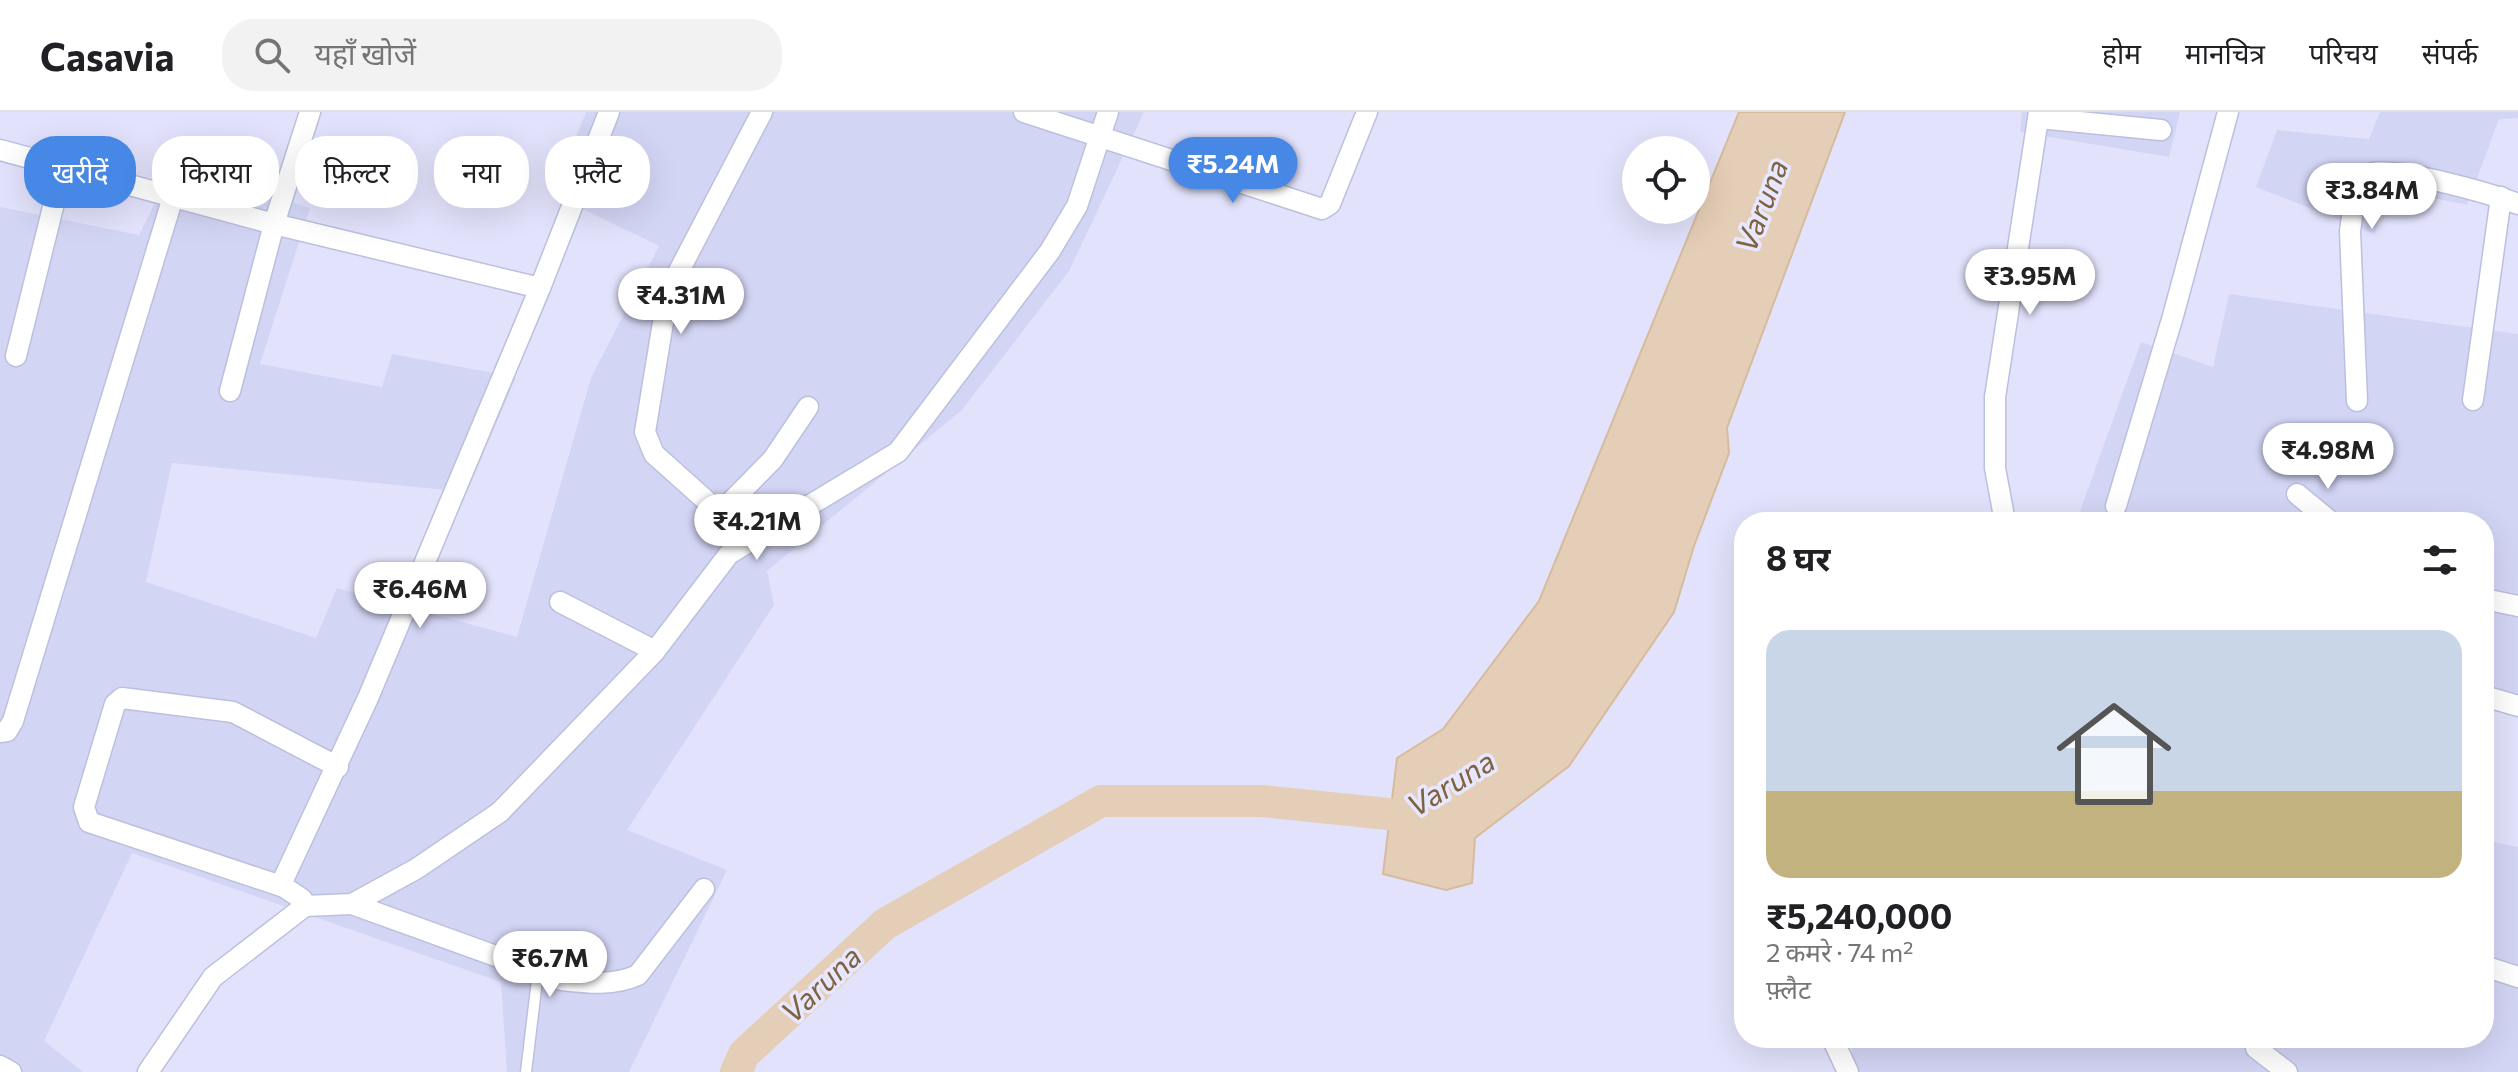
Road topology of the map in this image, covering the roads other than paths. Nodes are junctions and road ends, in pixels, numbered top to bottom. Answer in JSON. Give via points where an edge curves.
{"nodes":[{"id":1,"x":310,"y":112,"type":"edge"},
{"id":2,"x":609,"y":112,"type":"edge"},
{"id":3,"x":762,"y":112,"type":"edge"},
{"id":4,"x":1024,"y":112,"type":"edge"},
{"id":5,"x":1108,"y":112,"type":"edge"},
{"id":6,"x":1367,"y":112,"type":"edge"},
{"id":7,"x":2228,"y":112,"type":"edge"},
{"id":8,"x":2039,"y":115,"type":"edge"},
{"id":9,"x":2161,"y":130,"type":"dead end"},
{"id":10,"x":1100,"y":138,"type":"junction"},
{"id":11,"x":0,"y":150,"type":"edge"},
{"id":12,"x":24,"y":156,"type":"edge"},
{"id":13,"x":2510,"y":201,"type":"edge"},
{"id":14,"x":53,"y":208,"type":"edge"},
{"id":15,"x":170,"y":208,"type":"edge"},
{"id":16,"x":214,"y":208,"type":"edge"},
{"id":17,"x":274,"y":224,"type":"junction"},
{"id":18,"x":540,"y":288,"type":"junction"},
{"id":19,"x":16,"y":356,"type":"dead end"},
{"id":20,"x":230,"y":391,"type":"dead end"},
{"id":21,"x":2473,"y":400,"type":"dead end"},
{"id":22,"x":2357,"y":401,"type":"dead end"},
{"id":23,"x":808,"y":407,"type":"dead end"},
{"id":24,"x":2297,"y":494,"type":"dead end"},
{"id":25,"x":2116,"y":506,"type":"dead end"},
{"id":26,"x":2003,"y":512,"type":"edge"},
{"id":27,"x":2319,"y":512,"type":"edge"},
{"id":28,"x":720,"y":513,"type":"junction"},
{"id":29,"x":737,"y":546,"type":"junction"},
{"id":30,"x":2494,"y":601,"type":"edge"},
{"id":31,"x":560,"y":602,"type":"dead end"},
{"id":32,"x":2518,"y":606,"type":"edge"},
{"id":33,"x":655,"y":651,"type":"junction"},
{"id":34,"x":2494,"y":699,"type":"edge"},
{"id":35,"x":2518,"y":706,"type":"edge"},
{"id":36,"x":0,"y":732,"type":"edge"},
{"id":37,"x":338,"y":767,"type":"junction"},
{"id":38,"x":284,"y":887,"type":"junction"},
{"id":39,"x":704,"y":889,"type":"dead end"},
{"id":40,"x":352,"y":904,"type":"junction"},
{"id":41,"x":305,"y":906,"type":"junction"},
{"id":42,"x":2494,"y":969,"type":"edge"},
{"id":43,"x":538,"y":972,"type":"junction"},
{"id":44,"x":2518,"y":977,"type":"edge"},
{"id":45,"x":1837,"y":1048,"type":"edge"},
{"id":46,"x":2256,"y":1048,"type":"dead end"},
{"id":47,"x":0,"y":1066,"type":"edge"},
{"id":48,"x":11,"y":1072,"type":"edge"},
{"id":49,"x":148,"y":1072,"type":"edge"},
{"id":50,"x":526,"y":1072,"type":"edge"},
{"id":51,"x":1848,"y":1072,"type":"edge"},
{"id":52,"x":2287,"y":1072,"type":"edge"}],
"edges":[{"from":1,"to":17,"type":"street"},
{"from":2,"to":18,"type":"street"},
{"from":3,"to":28,"type":"street","via":[[668,292],[645,432],[654,454]]},
{"from":4,"to":10,"type":"street"},
{"from":5,"to":10,"type":"street"},
{"from":6,"to":10,"type":"street","via":[[1330,204],[1322,209]]},
{"from":7,"to":25,"type":"street"},
{"from":8,"to":9,"type":"street"},
{"from":8,"to":26,"type":"street","via":[[1995,397],[1995,468]]},
{"from":10,"to":29,"type":"street","via":[[1077,206],[1050,251],[898,452]]},
{"from":11,"to":12,"type":"street"},
{"from":13,"to":21,"type":"street"},
{"from":13,"to":22,"type":"street","via":[[2384,171],[2372,173],[2353,210],[2349,241]]},
{"from":14,"to":19,"type":"street"},
{"from":15,"to":36,"type":"street","via":[[13,721]]},
{"from":16,"to":17,"type":"street"},
{"from":17,"to":18,"type":"street"},
{"from":17,"to":20,"type":"street"},
{"from":18,"to":37,"type":"street"},
{"from":23,"to":28,"type":"street","via":[[773,459]]},
{"from":24,"to":27,"type":"street"},
{"from":28,"to":29,"type":"street"},
{"from":29,"to":33,"type":"street"},
{"from":30,"to":32,"type":"street"},
{"from":31,"to":33,"type":"street"},
{"from":33,"to":40,"type":"street","via":[[500,812],[416,869]]},
{"from":34,"to":35,"type":"street"},
{"from":37,"to":38,"type":"street"},
{"from":37,"to":38,"type":"street","via":[[233,712],[122,698],[115,704],[84,807],[89,822]]},
{"from":38,"to":41,"type":"street"},
{"from":39,"to":43,"type":"street","via":[[638,975],[594,983]]},
{"from":40,"to":41,"type":"street"},
{"from":40,"to":43,"type":"street"},
{"from":41,"to":49,"type":"street","via":[[213,977]]},
{"from":42,"to":44,"type":"street"},
{"from":43,"to":50,"type":"lane"},
{"from":45,"to":51,"type":"street"},
{"from":46,"to":52,"type":"street"},
{"from":47,"to":48,"type":"street"}]}
